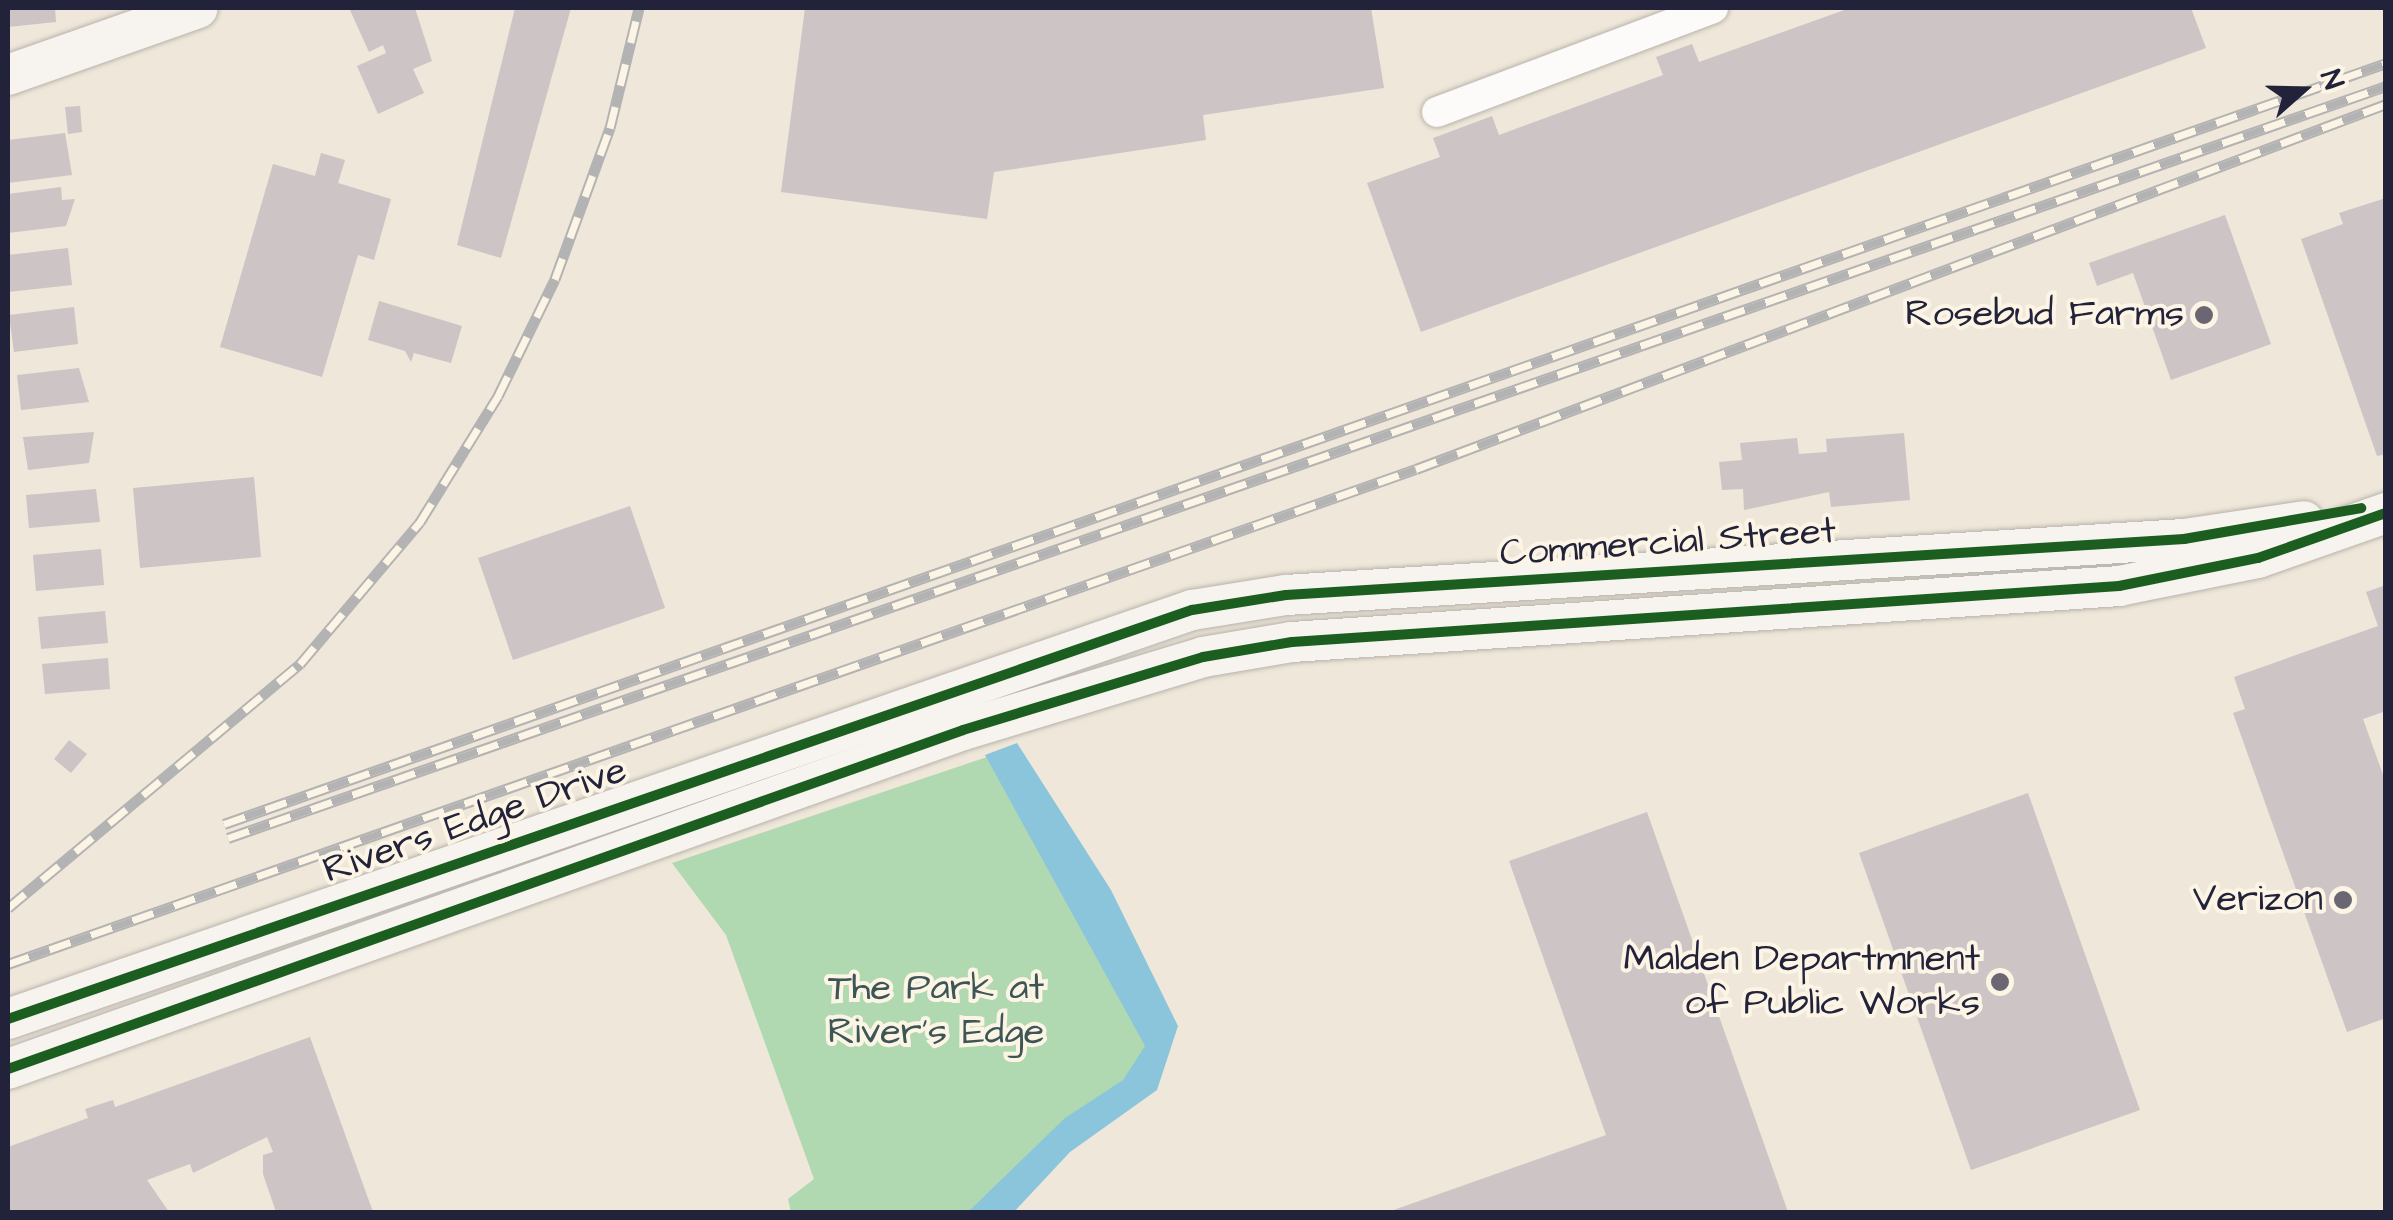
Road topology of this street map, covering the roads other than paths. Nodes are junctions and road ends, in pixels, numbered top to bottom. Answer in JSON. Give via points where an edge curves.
{"nodes":[{"id":1,"x":198,"y":8,"type":"edge"},
{"id":2,"x":1714,"y":8,"type":"edge"},
{"id":3,"x":8,"y":75,"type":"edge"},
{"id":4,"x":1437,"y":112,"type":"dead end"},
{"id":5,"x":2386,"y":503,"type":"edge"},
{"id":6,"x":2386,"y":513,"type":"edge"},
{"id":7,"x":963,"y":683,"type":"joint"},
{"id":8,"x":963,"y":730,"type":"joint"},
{"id":9,"x":8,"y":1019,"type":"edge"},
{"id":10,"x":8,"y":1069,"type":"edge"}],
"edges":[{"from":1,"to":3,"type":"main road"},
{"from":2,"to":4,"type":"street"},
{"from":5,"to":7,"type":"main road","name":"Commercial Street","via":[[2184,540],[1286,595],[1192,610]]},
{"from":6,"to":8,"type":"main road","name":"Commercial Street","via":[[2258,558],[2102,588],[1292,642],[1203,657]]},
{"from":7,"to":9,"type":"main road","name":"Rivers Edge Drive"},
{"from":8,"to":10,"type":"main road","name":"Rivers Edge Drive"}]}
